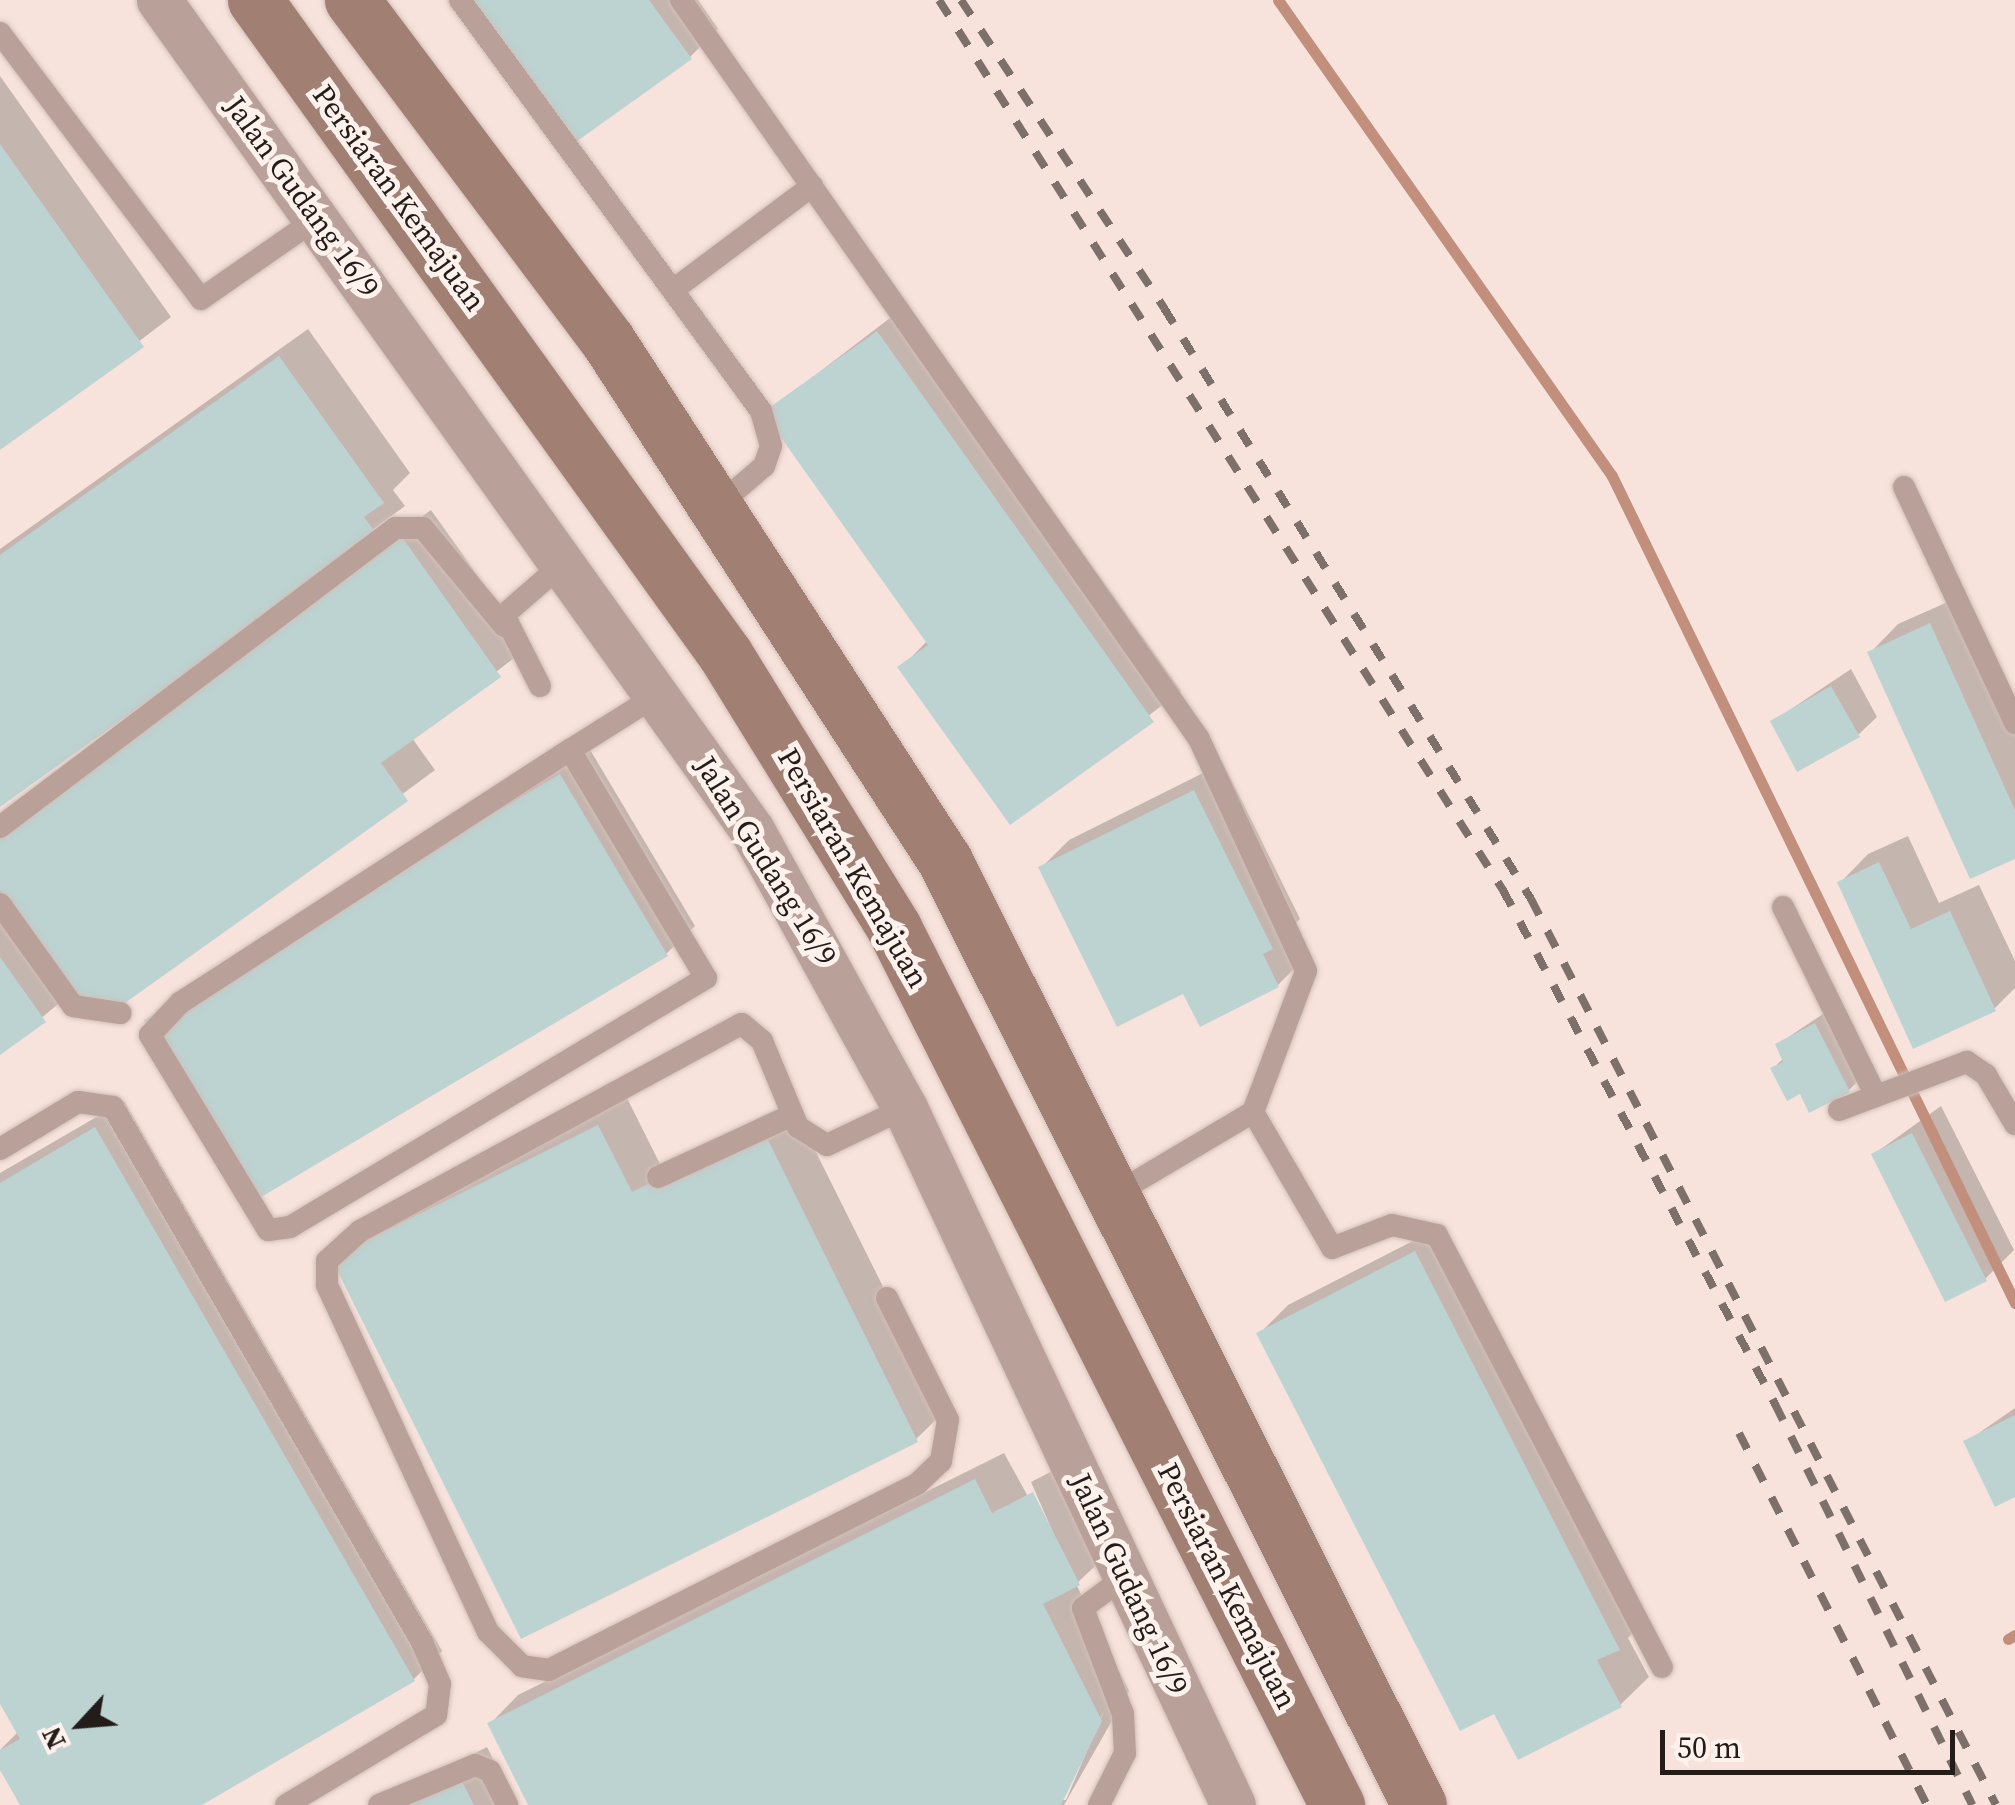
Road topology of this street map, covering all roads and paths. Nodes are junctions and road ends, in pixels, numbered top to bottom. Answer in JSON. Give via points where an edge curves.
{"nodes":[{"id":1,"x":159,"y":0,"type":"edge"},
{"id":2,"x":255,"y":0,"type":"edge"},
{"id":3,"x":352,"y":0,"type":"edge"},
{"id":4,"x":460,"y":0,"type":"edge"},
{"id":5,"x":681,"y":0,"type":"edge"},
{"id":6,"x":0,"y":33,"type":"edge"},
{"id":7,"x":812,"y":186,"type":"junction"},
{"id":8,"x":319,"y":217,"type":"junction"},
{"id":9,"x":672,"y":290,"type":"junction"},
{"id":10,"x":608,"y":341,"type":"junction"},
{"id":11,"x":540,"y":392,"type":"junction"},
{"id":12,"x":1904,"y":487,"type":"dead end"},
{"id":13,"x":715,"y":508,"type":"junction"},
{"id":14,"x":566,"y":561,"type":"junction"},
{"id":15,"x":504,"y":626,"type":"junction"},
{"id":16,"x":540,"y":686,"type":"dead end"},
{"id":17,"x":659,"y":694,"type":"junction"},
{"id":18,"x":2015,"y":723,"type":"edge"},
{"id":19,"x":570,"y":750,"type":"junction"},
{"id":20,"x":0,"y":827,"type":"edge"},
{"id":21,"x":0,"y":904,"type":"edge"},
{"id":22,"x":1783,"y":907,"type":"dead end"},
{"id":23,"x":120,"y":1013,"type":"dead end"},
{"id":24,"x":1878,"y":1092,"type":"junction"},
{"id":25,"x":905,"y":1108,"type":"junction"},
{"id":26,"x":1839,"y":1110,"type":"dead end"},
{"id":27,"x":1253,"y":1112,"type":"junction"},
{"id":28,"x":792,"y":1115,"type":"junction"},
{"id":29,"x":2015,"y":1124,"type":"edge"},
{"id":30,"x":0,"y":1149,"type":"edge"},
{"id":31,"x":658,"y":1177,"type":"dead end"},
{"id":32,"x":1118,"y":1192,"type":"junction"},
{"id":33,"x":888,"y":1298,"type":"dead end"},
{"id":34,"x":1126,"y":1576,"type":"junction"},
{"id":35,"x":1662,"y":1667,"type":"dead end"},
{"id":36,"x":286,"y":1805,"type":"edge"},
{"id":37,"x":379,"y":1805,"type":"edge"},
{"id":38,"x":507,"y":1805,"type":"edge"},
{"id":39,"x":1099,"y":1805,"type":"edge"},
{"id":40,"x":1233,"y":1805,"type":"edge"},
{"id":41,"x":1337,"y":1805,"type":"edge"},
{"id":42,"x":1419,"y":1805,"type":"edge"}],
"edges":[{"from":1,"to":8,"type":"street","name":"Jalan Gudang 16/9"},
{"from":2,"to":11,"type":"main road","name":"Persiaran Kemajuan"},
{"from":3,"to":10,"type":"main road"},
{"from":4,"to":9,"type":"lane"},
{"from":5,"to":7,"type":"lane"},
{"from":6,"to":8,"type":"lane","via":[[201,298]]},
{"from":7,"to":9,"type":"lane"},
{"from":7,"to":27,"type":"lane","via":[[1199,738],[1306,971]]},
{"from":8,"to":14,"type":"street","name":"Jalan Gudang 16/9"},
{"from":9,"to":13,"type":"lane","via":[[762,411],[771,446],[764,466]]},
{"from":10,"to":11,"type":"main road"},
{"from":10,"to":13,"type":"main road"},
{"from":11,"to":41,"type":"main road","name":"Persiaran Kemajuan","via":[[725,654],[894,928]]},
{"from":12,"to":18,"type":"lane"},
{"from":13,"to":32,"type":"main road","via":[[945,861]]},
{"from":14,"to":15,"type":"lane","via":[[512,606]]},
{"from":14,"to":17,"type":"street","name":"Jalan Gudang 16/9"},
{"from":15,"to":16,"type":"lane"},
{"from":15,"to":20,"type":"lane","via":[[423,528],[396,528]]},
{"from":17,"to":19,"type":"lane"},
{"from":17,"to":25,"type":"street","name":"Jalan Gudang 16/9","via":[[752,830]]},
{"from":19,"to":19,"type":"lane","via":[[706,978],[306,1218],[268,1230],[150,1035],[180,1003]]},
{"from":21,"to":23,"type":"lane","via":[[73,1006]]},
{"from":22,"to":24,"type":"lane"},
{"from":24,"to":26,"type":"lane"},
{"from":24,"to":29,"type":"lane","via":[[1927,1070],[1976,1066]]},
{"from":25,"to":28,"type":"lane","via":[[841,1145],[815,1138]]},
{"from":25,"to":34,"type":"street","name":"Jalan Gudang 16/9"},
{"from":27,"to":32,"type":"lane"},
{"from":27,"to":35,"type":"lane","via":[[1332,1248],[1392,1225],[1436,1235]]},
{"from":28,"to":31,"type":"lane"},
{"from":28,"to":33,"type":"lane","via":[[762,1042],[742,1024],[360,1231],[327,1262],[327,1285],[488,1632],[522,1666],[549,1670],[917,1484],[950,1444],[948,1420]]},
{"from":30,"to":36,"type":"lane","via":[[78,1102],[113,1107],[422,1642],[440,1684],[436,1715]]},
{"from":32,"to":42,"type":"main road"},
{"from":34,"to":39,"type":"lane","via":[[1083,1608],[1123,1714],[1125,1753]]},
{"from":34,"to":40,"type":"street","name":"Jalan Gudang 16/9"},
{"from":37,"to":38,"type":"lane","via":[[475,1765],[490,1771]]}]}
